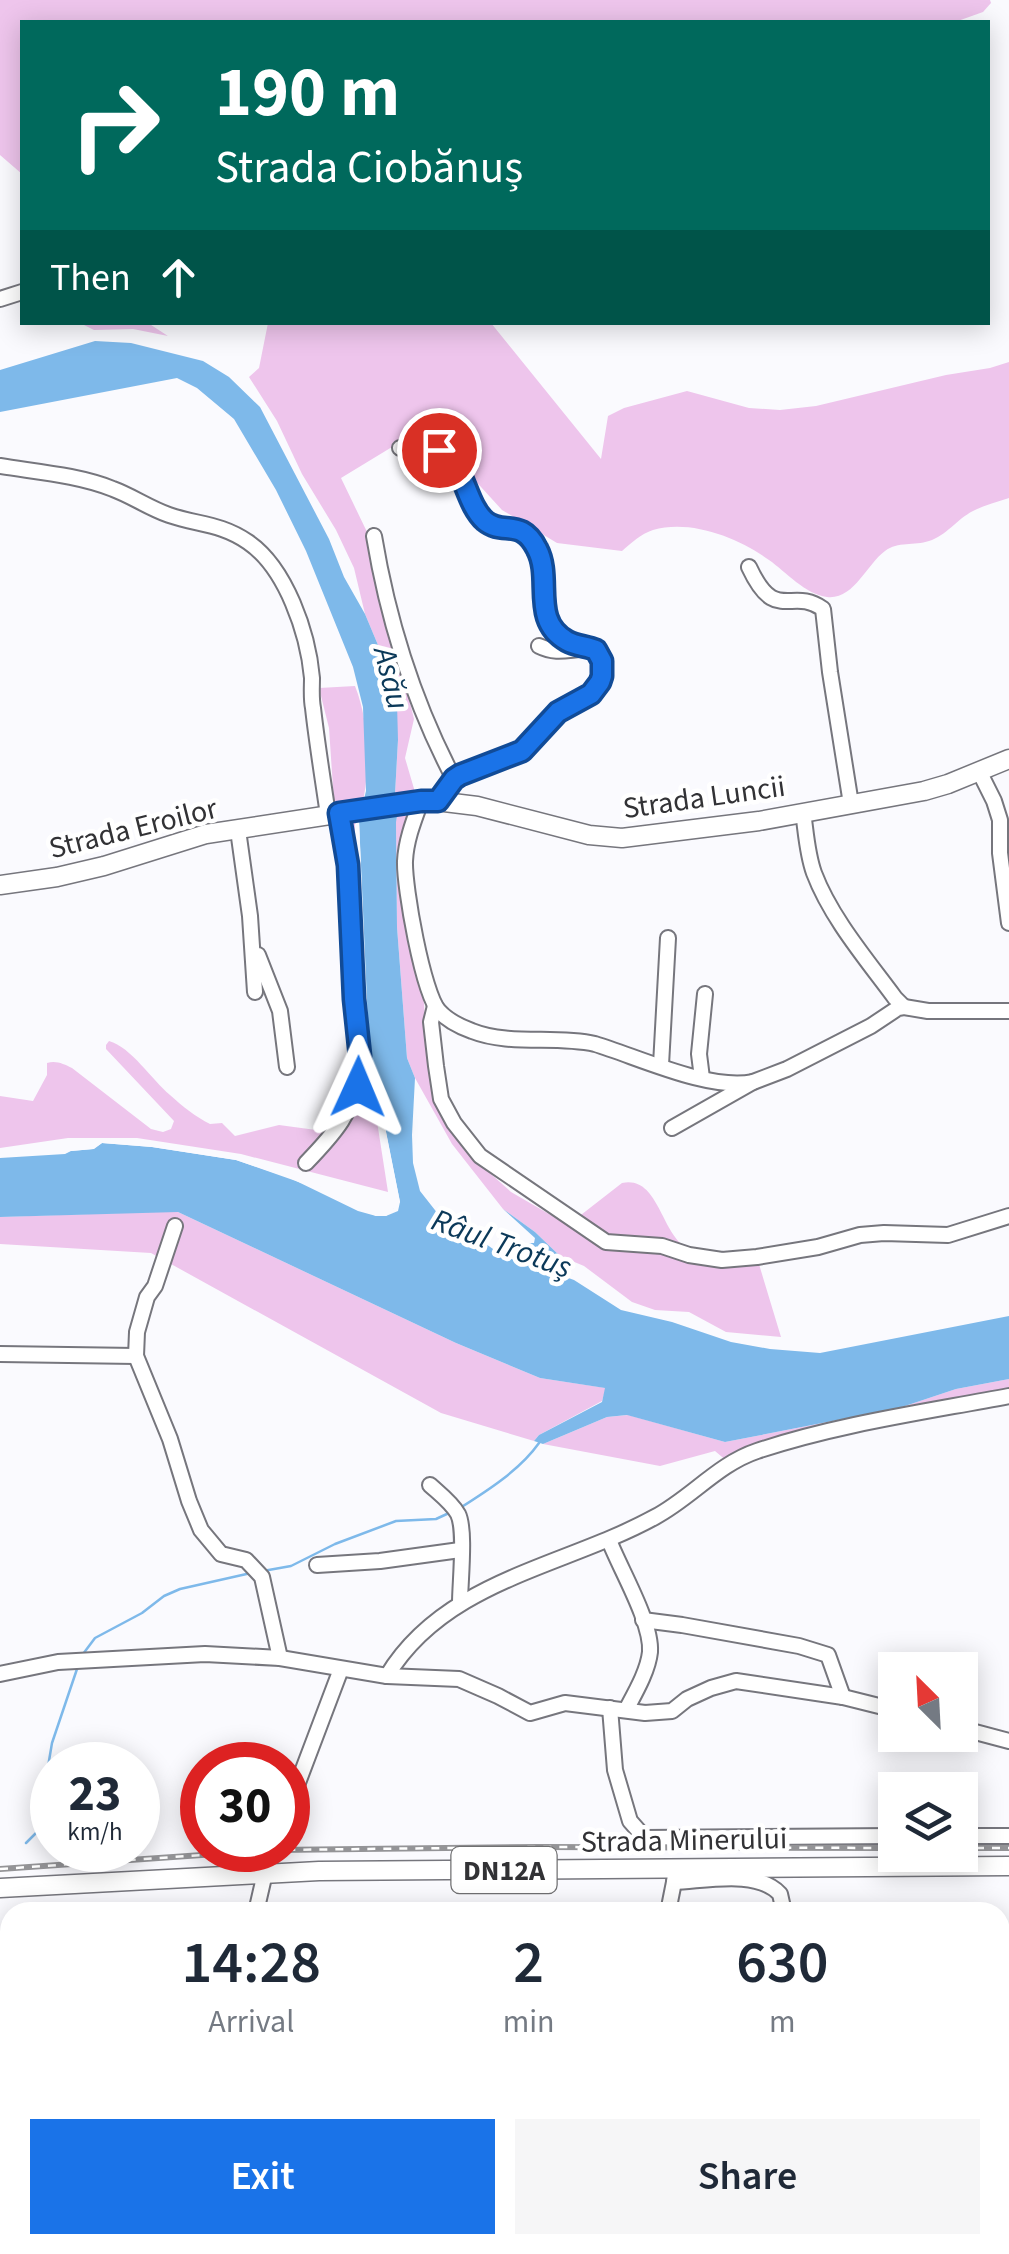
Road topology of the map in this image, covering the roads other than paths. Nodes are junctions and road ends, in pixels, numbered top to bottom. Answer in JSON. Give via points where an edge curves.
{"nodes":[{"id":1,"x":400,"y":448,"type":"dead end"},
{"id":2,"x":0,"y":466,"type":"edge"},
{"id":3,"x":374,"y":536,"type":"dead end"},
{"id":4,"x":750,"y":567,"type":"dead end"},
{"id":5,"x":539,"y":646,"type":"dead end"},
{"id":6,"x":591,"y":648,"type":"junction"},
{"id":7,"x":1009,"y":759,"type":"edge"},
{"id":8,"x":979,"y":771,"type":"junction"},
{"id":9,"x":454,"y":779,"type":"junction"},
{"id":10,"x":421,"y":802,"type":"junction"},
{"id":11,"x":851,"y":804,"type":"junction"},
{"id":12,"x":803,"y":812,"type":"junction"},
{"id":13,"x":333,"y":814,"type":"junction"},
{"id":14,"x":238,"y":830,"type":"junction"},
{"id":15,"x":0,"y":885,"type":"edge"},
{"id":16,"x":1009,"y":923,"type":"edge"},
{"id":17,"x":251,"y":930,"type":"junction"},
{"id":18,"x":668,"y":938,"type":"dead end"},
{"id":19,"x":255,"y":992,"type":"dead end"},
{"id":20,"x":705,"y":994,"type":"dead end"},
{"id":21,"x":435,"y":1006,"type":"junction"},
{"id":22,"x":904,"y":1006,"type":"junction"},
{"id":23,"x":1009,"y":1011,"type":"edge"},
{"id":24,"x":661,"y":1065,"type":"junction"},
{"id":25,"x":286,"y":1067,"type":"dead end"},
{"id":26,"x":702,"y":1078,"type":"junction"},
{"id":27,"x":753,"y":1082,"type":"junction"},
{"id":28,"x":672,"y":1128,"type":"dead end"},
{"id":29,"x":306,"y":1163,"type":"dead end"},
{"id":30,"x":1009,"y":1216,"type":"edge"},
{"id":31,"x":175,"y":1226,"type":"dead end"},
{"id":32,"x":0,"y":1354,"type":"edge"},
{"id":33,"x":136,"y":1356,"type":"junction"},
{"id":34,"x":1009,"y":1396,"type":"edge"},
{"id":35,"x":430,"y":1485,"type":"dead end"},
{"id":36,"x":609,"y":1540,"type":"junction"},
{"id":37,"x":460,"y":1550,"type":"junction"},
{"id":38,"x":317,"y":1565,"type":"dead end"},
{"id":39,"x":460,"y":1603,"type":"junction"},
{"id":40,"x":644,"y":1620,"type":"junction"},
{"id":41,"x":280,"y":1658,"type":"junction"},
{"id":42,"x":341,"y":1669,"type":"junction"},
{"id":43,"x":0,"y":1674,"type":"edge"},
{"id":44,"x":386,"y":1676,"type":"junction"},
{"id":45,"x":844,"y":1696,"type":"junction"},
{"id":46,"x":878,"y":1705,"type":"edge"},
{"id":47,"x":618,"y":1709,"type":"junction"},
{"id":48,"x":978,"y":1733,"type":"edge"},
{"id":49,"x":1009,"y":1742,"type":"edge"},
{"id":50,"x":310,"y":1751,"type":"edge"},
{"id":51,"x":878,"y":1836,"type":"edge"},
{"id":52,"x":978,"y":1836,"type":"edge"},
{"id":53,"x":1009,"y":1836,"type":"edge"},
{"id":54,"x":1009,"y":1866,"type":"edge"},
{"id":55,"x":264,"y":1873,"type":"junction"},
{"id":56,"x":675,"y":1875,"type":"junction"},
{"id":57,"x":0,"y":1888,"type":"edge"},
{"id":58,"x":258,"y":1902,"type":"edge"},
{"id":59,"x":670,"y":1902,"type":"edge"},
{"id":60,"x":782,"y":1902,"type":"edge"}],
"edges":[{"from":1,"to":6,"type":"street","via":[[445,452],[484,520],[527,535],[542,561],[549,623],[563,639]]},
{"from":2,"to":13,"type":"street","via":[[116,490],[172,516],[229,531],[268,558],[282,578],[306,647]]},
{"from":3,"to":9,"type":"street","via":[[409,680]]},
{"from":4,"to":11,"type":"street","via":[[768,598],[823,608]]},
{"from":5,"to":6,"type":"street","via":[[558,652]]},
{"from":6,"to":9,"type":"street","via":[[602,669],[591,694],[558,712],[522,751]]},
{"from":7,"to":8,"type":"main road","name":"Strada Luncii"},
{"from":8,"to":11,"type":"main road","name":"Strada Luncii","via":[[936,788]]},
{"from":8,"to":16,"type":"street","via":[[1000,820]]},
{"from":9,"to":10,"type":"street"},
{"from":10,"to":12,"type":"main road","name":"Strada Luncii","via":[[477,806],[622,838]]},
{"from":10,"to":13,"type":"main road","name":"Strada Luncii"},
{"from":10,"to":21,"type":"street","via":[[405,862]]},
{"from":11,"to":12,"type":"main road","name":"Strada Luncii"},
{"from":12,"to":22,"type":"street","via":[[819,885]]},
{"from":13,"to":14,"type":"main road","name":"Strada Eroilor"},
{"from":13,"to":29,"type":"street","via":[[348,865],[360,1071],[342,1123]]},
{"from":14,"to":15,"type":"main road","name":"Strada Eroilor","via":[[78,873]]},
{"from":14,"to":17,"type":"street"},
{"from":17,"to":19,"type":"street"},
{"from":17,"to":25,"type":"street","via":[[280,1011]]},
{"from":18,"to":24,"type":"street"},
{"from":20,"to":26,"type":"street"},
{"from":21,"to":24,"type":"street","via":[[482,1034],[576,1040]]},
{"from":21,"to":30,"type":"street","via":[[436,1066],[454,1124],[480,1156],[606,1242],[722,1260],[860,1235],[948,1234]]},
{"from":22,"to":23,"type":"street"},
{"from":22,"to":27,"type":"street","via":[[788,1070]]},
{"from":24,"to":26,"type":"street"},
{"from":26,"to":27,"type":"street"},
{"from":27,"to":28,"type":"street"},
{"from":31,"to":33,"type":"street","via":[[147,1298]]},
{"from":32,"to":33,"type":"street"},
{"from":33,"to":41,"type":"street","via":[[202,1530],[221,1554],[246,1560],[262,1577]]},
{"from":34,"to":36,"type":"street","via":[[753,1452]]},
{"from":35,"to":37,"type":"street","via":[[460,1517]]},
{"from":36,"to":39,"type":"street"},
{"from":36,"to":40,"type":"street"},
{"from":37,"to":38,"type":"street"},
{"from":37,"to":39,"type":"street"},
{"from":39,"to":44,"type":"street","via":[[399,1656]]},
{"from":40,"to":45,"type":"street","via":[[828,1656]]},
{"from":40,"to":47,"type":"street","via":[[650,1655]]},
{"from":41,"to":42,"type":"street"},
{"from":41,"to":43,"type":"street","via":[[205,1654],[58,1662]]},
{"from":42,"to":44,"type":"street"},
{"from":42,"to":50,"type":"street"},
{"from":44,"to":47,"type":"street","via":[[459,1680],[530,1713],[566,1703]]},
{"from":45,"to":46,"type":"street"},
{"from":45,"to":47,"type":"street","via":[[736,1682],[710,1688],[672,1711]]},
{"from":47,"to":51,"type":"street","name":"Strada Minerului","via":[[615,1770],[630,1822],[645,1838]]},
{"from":48,"to":49,"type":"street"},
{"from":52,"to":53,"type":"street"},
{"from":54,"to":56,"type":"main road","name":"Strada Minerului","number":"DN12A"},
{"from":55,"to":56,"type":"main road","name":"Strada Minerului","number":"DN12A"},
{"from":55,"to":57,"type":"main road","name":"Strada Minerului","number":"DN12A"},
{"from":55,"to":58,"type":"street"},
{"from":56,"to":59,"type":"street"},
{"from":56,"to":60,"type":"street","via":[[766,1882]]}]}
